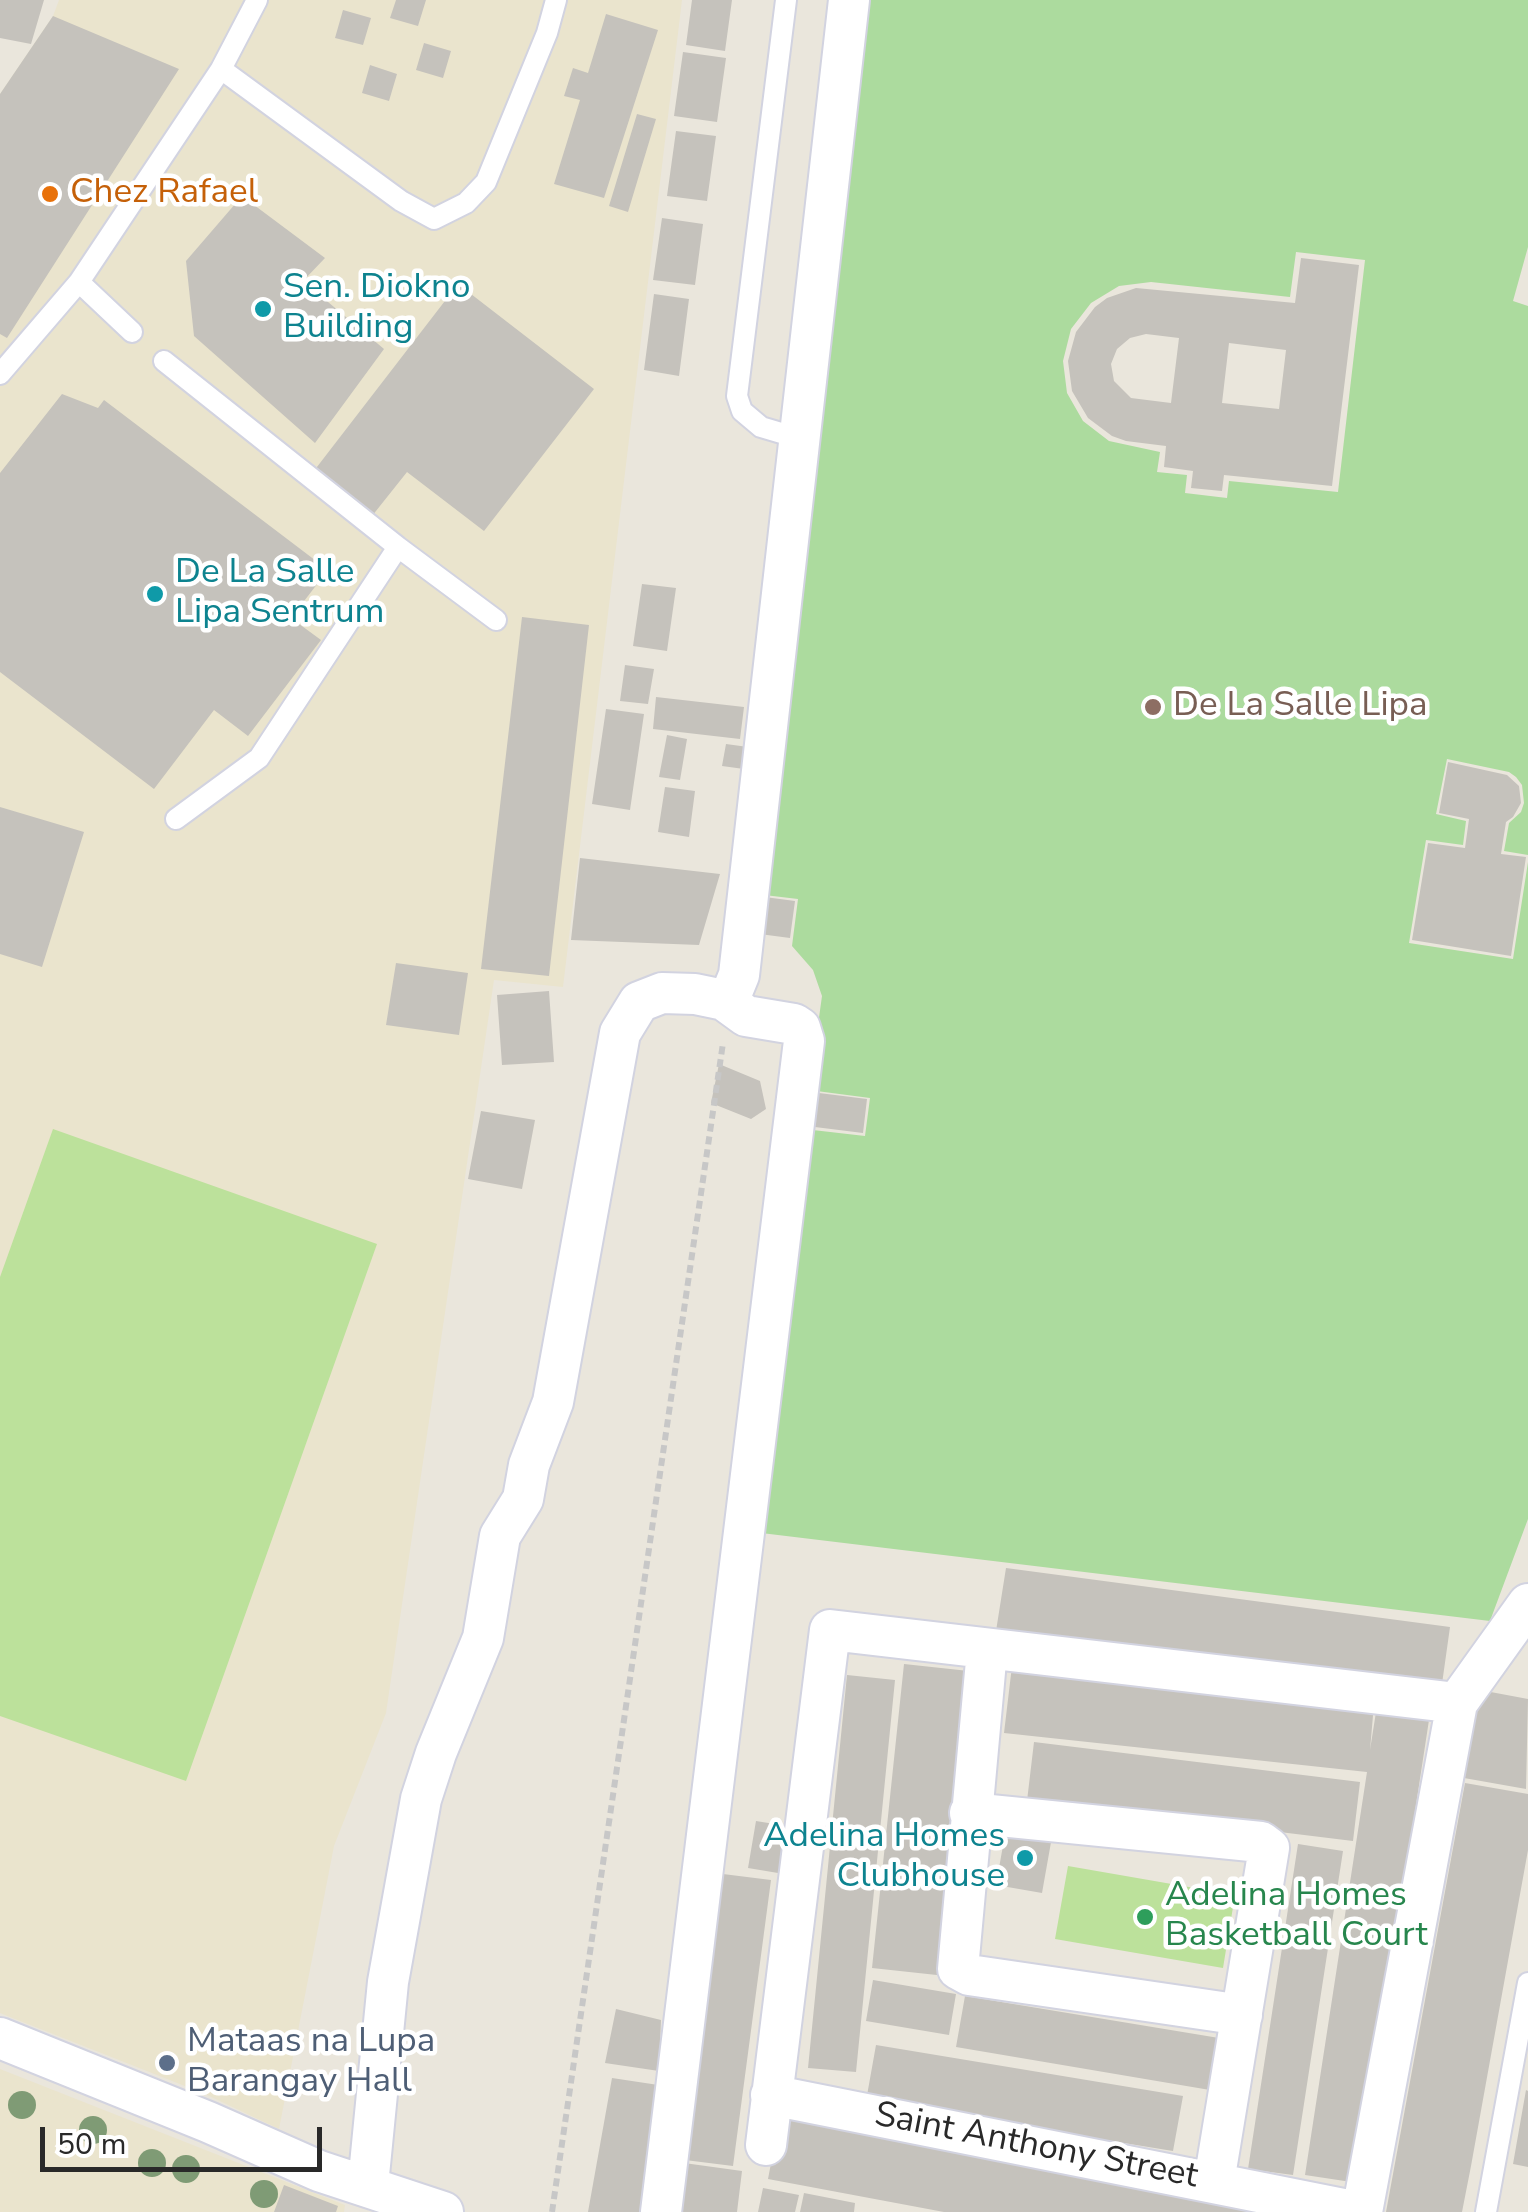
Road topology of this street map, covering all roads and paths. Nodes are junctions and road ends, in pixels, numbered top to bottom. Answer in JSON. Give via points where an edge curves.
{"nodes":[{"id":1,"x":257,"y":0,"type":"edge"},
{"id":2,"x":556,"y":0,"type":"edge"},
{"id":3,"x":786,"y":0,"type":"edge"},
{"id":4,"x":849,"y":0,"type":"edge"},
{"id":5,"x":221,"y":69,"type":"junction"},
{"id":6,"x":79,"y":282,"type":"junction"},
{"id":7,"x":132,"y":332,"type":"dead end"},
{"id":8,"x":164,"y":361,"type":"dead end"},
{"id":9,"x":0,"y":374,"type":"edge"},
{"id":10,"x":798,"y":438,"type":"junction"},
{"id":11,"x":398,"y":547,"type":"junction"},
{"id":12,"x":496,"y":620,"type":"dead end"},
{"id":13,"x":176,"y":818,"type":"dead end"},
{"id":14,"x":728,"y":1002,"type":"junction"},
{"id":15,"x":1528,"y":1604,"type":"edge"},
{"id":16,"x":987,"y":1650,"type":"junction"},
{"id":17,"x":1457,"y":1703,"type":"junction"},
{"id":18,"x":970,"y":1813,"type":"junction"},
{"id":19,"x":1528,"y":1983,"type":"edge"},
{"id":20,"x":1242,"y":2015,"type":"junction"},
{"id":21,"x":0,"y":2038,"type":"edge"},
{"id":22,"x":771,"y":2095,"type":"junction"},
{"id":23,"x":766,"y":2146,"type":"dead end"},
{"id":24,"x":1214,"y":2182,"type":"junction"},
{"id":25,"x":368,"y":2186,"type":"junction"},
{"id":26,"x":444,"y":2212,"type":"edge"},
{"id":27,"x":552,"y":2212,"type":"edge"},
{"id":28,"x":661,"y":2212,"type":"edge"},
{"id":29,"x":1361,"y":2212,"type":"edge"},
{"id":30,"x":1486,"y":2212,"type":"edge"}],
"edges":[{"from":1,"to":5,"type":"lane"},
{"from":2,"to":5,"type":"lane","via":[[486,182],[434,219]]},
{"from":3,"to":10,"type":"lane","via":[[737,396],[742,411],[761,427]]},
{"from":4,"to":10,"type":"street"},
{"from":5,"to":6,"type":"lane"},
{"from":6,"to":7,"type":"lane"},
{"from":6,"to":9,"type":"lane"},
{"from":8,"to":11,"type":"lane"},
{"from":10,"to":14,"type":"street","via":[[738,976]]},
{"from":11,"to":12,"type":"lane"},
{"from":11,"to":13,"type":"lane","via":[[260,758]]},
{"from":14,"to":25,"type":"street","via":[[650,996],[620,1034],[552,1402],[529,1465],[527,1491],[500,1536],[484,1638],[421,1799],[388,1982]]},
{"from":14,"to":27,"type":"path"},
{"from":14,"to":28,"type":"street","via":[[746,1016],[794,1024],[804,1041]]},
{"from":15,"to":17,"type":"street"},
{"from":16,"to":17,"type":"street"},
{"from":16,"to":18,"type":"street"},
{"from":16,"to":22,"type":"street","via":[[830,1630]]},
{"from":17,"to":29,"type":"street"},
{"from":18,"to":20,"type":"street","via":[[956,1966],[961,1972]]},
{"from":18,"to":20,"type":"street","via":[[1267,1845]]},
{"from":19,"to":30,"type":"lane"},
{"from":20,"to":24,"type":"street"},
{"from":21,"to":25,"type":"street"},
{"from":22,"to":23,"type":"street"},
{"from":22,"to":24,"type":"street","name":"Saint Anthony Street"},
{"from":24,"to":29,"type":"street","name":"Saint Anthony Street"},
{"from":25,"to":26,"type":"street"}]}
